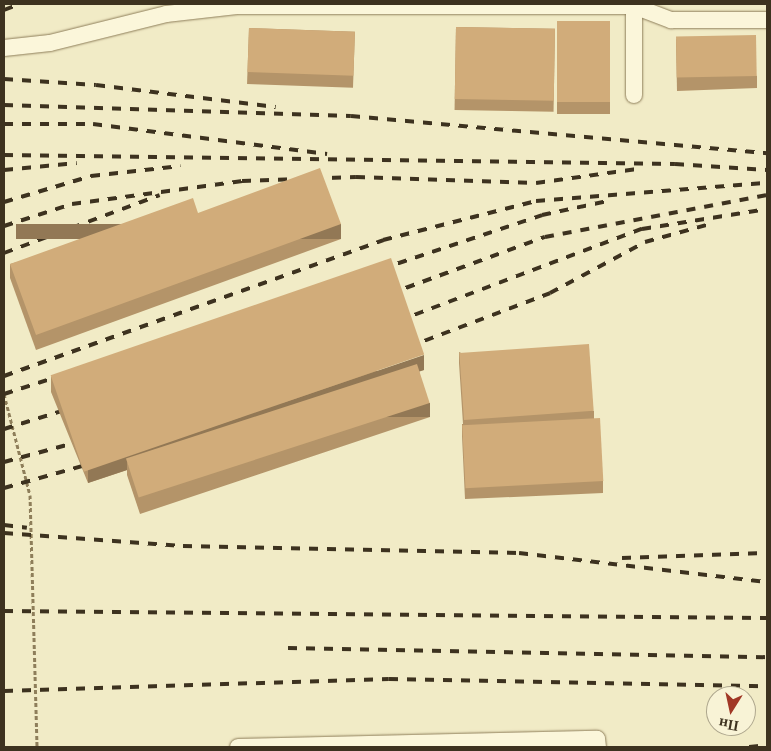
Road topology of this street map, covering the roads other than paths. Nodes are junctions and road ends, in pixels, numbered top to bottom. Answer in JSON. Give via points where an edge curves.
{"nodes":[{"id":1,"x":634,"y":5,"type":"edge"},
{"id":2,"x":767,"y":20,"type":"edge"},
{"id":3,"x":4,"y":48,"type":"edge"},
{"id":4,"x":634,"y":95,"type":"dead end"},
{"id":5,"x":238,"y":747,"type":"edge"},
{"id":6,"x":598,"y":747,"type":"edge"}],
"edges":[{"from":1,"to":2,"type":"lane","via":[[671,20]]},
{"from":1,"to":3,"type":"lane","via":[[237,6],[166,14],[50,43]]},
{"from":1,"to":4,"type":"lane"},
{"from":5,"to":6,"type":"lane","via":[[597,739]]}]}
